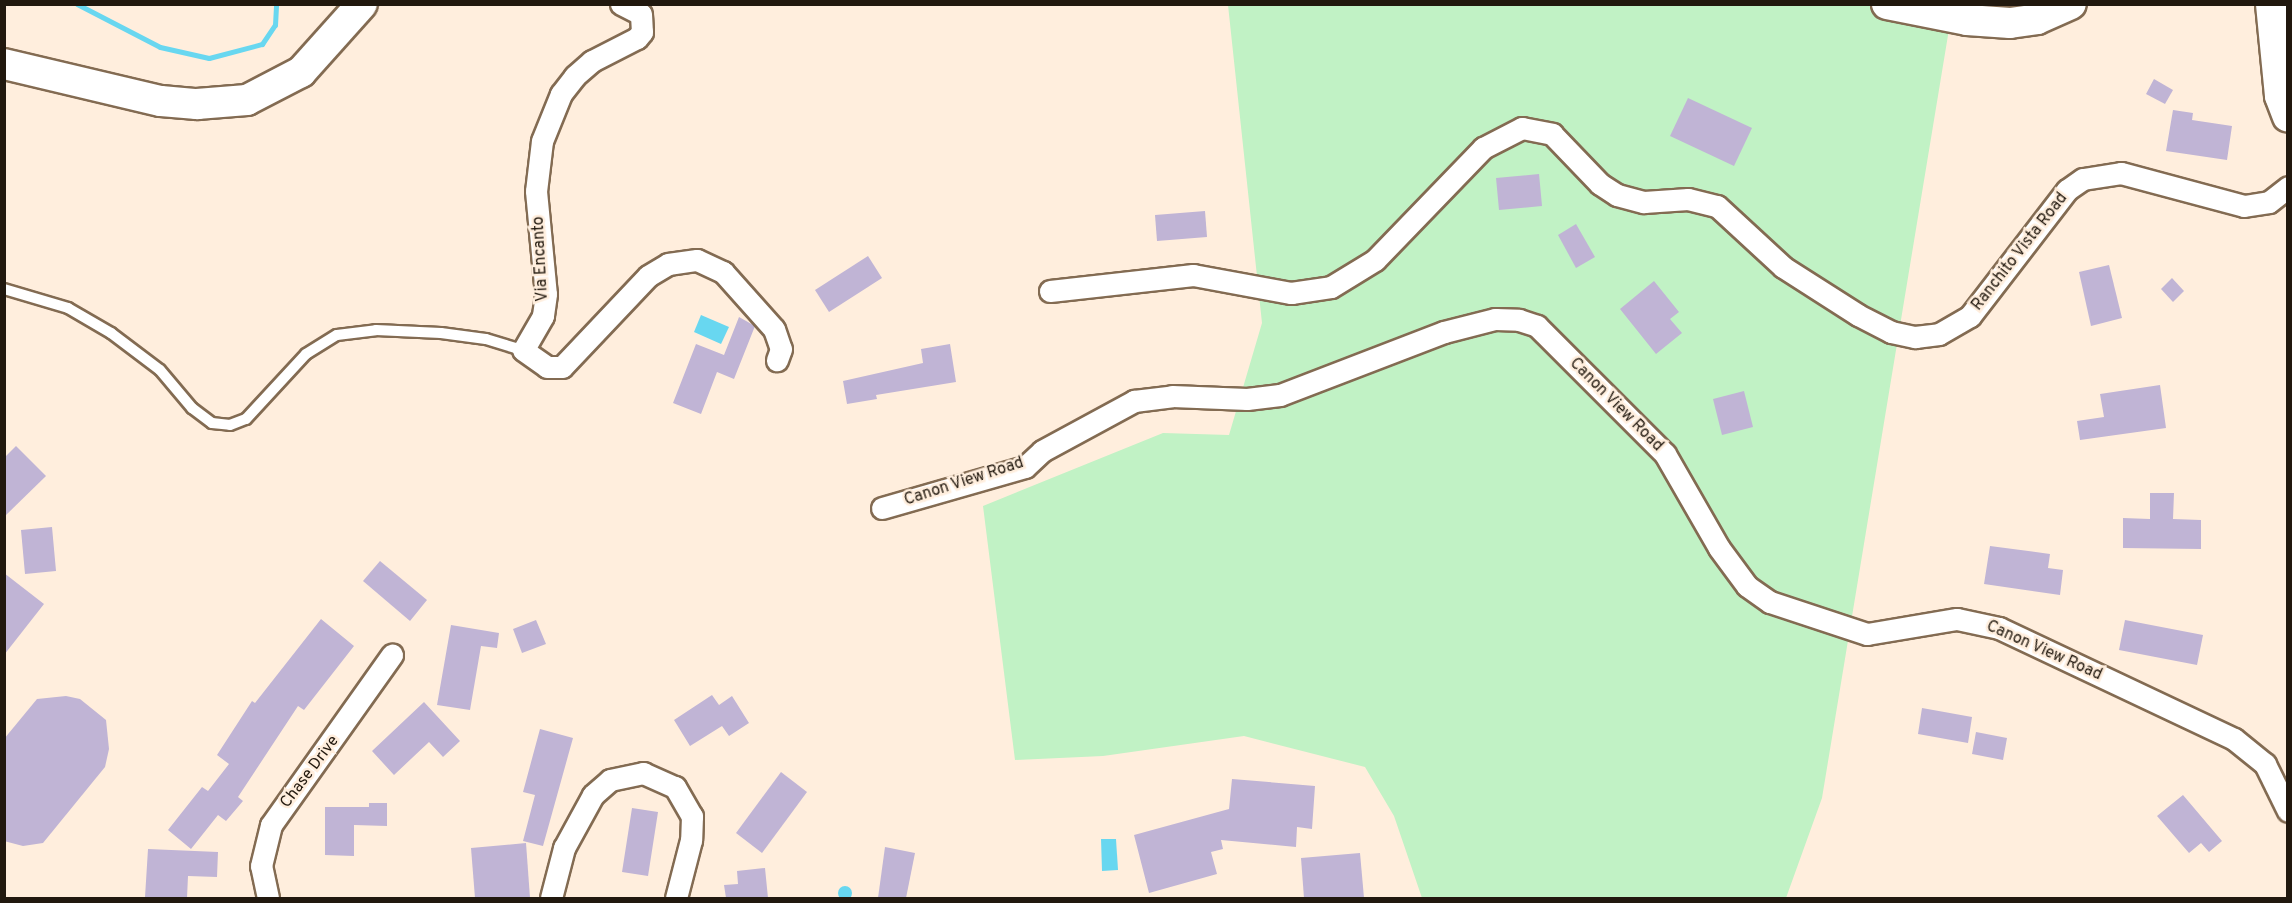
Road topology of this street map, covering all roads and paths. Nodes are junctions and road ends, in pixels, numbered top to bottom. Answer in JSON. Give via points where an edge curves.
{"nodes":[{"id":1,"x":362,"y":4,"type":"edge"},
{"id":2,"x":621,"y":4,"type":"edge"},
{"id":3,"x":1887,"y":4,"type":"edge"},
{"id":4,"x":2071,"y":4,"type":"edge"},
{"id":5,"x":2271,"y":4,"type":"edge"},
{"id":6,"x":4,"y":64,"type":"edge"},
{"id":7,"x":2288,"y":117,"type":"edge"},
{"id":8,"x":2288,"y":187,"type":"edge"},
{"id":9,"x":4,"y":289,"type":"edge"},
{"id":10,"x":1050,"y":291,"type":"dead end"},
{"id":11,"x":523,"y":350,"type":"junction"},
{"id":12,"x":777,"y":360,"type":"dead end"},
{"id":13,"x":882,"y":508,"type":"dead end"},
{"id":14,"x":392,"y":655,"type":"dead end"},
{"id":15,"x":2288,"y":811,"type":"edge"},
{"id":16,"x":268,"y":898,"type":"edge"},
{"id":17,"x":551,"y":898,"type":"edge"},
{"id":18,"x":676,"y":898,"type":"edge"}],
"edges":[{"from":1,"to":6,"type":"main road","via":[[301,72],[247,100],[196,104],[161,101]]},
{"from":2,"to":11,"type":"street","name":"Via Encanto","via":[[641,14],[642,32],[592,61],[575,76],[561,94],[542,141],[536,191],[546,294],[543,316]]},
{"from":3,"to":4,"type":"main road","via":[[1998,23],[2037,19]]},
{"from":5,"to":7,"type":"main road","via":[[2279,90]]},
{"from":8,"to":10,"type":"street","name":"Ranchito Vista Road","via":[[2269,202],[2244,206],[2121,173],[2091,175],[2067,190],[1970,316],[1939,334],[1915,337],[1891,332],[1866,319],[1783,267],[1717,206],[1688,198],[1644,202],[1617,195],[1600,184],[1552,134],[1522,128],[1503,134],[1477,153],[1375,260],[1331,287],[1291,293],[1193,275]]},
{"from":9,"to":11,"type":"lane","via":[[68,308],[111,333],[160,370],[192,408],[212,423],[230,425],[246,420],[306,354],[337,335],[376,330],[441,333],[486,339]]},
{"from":11,"to":12,"type":"street","via":[[547,367],[562,367],[648,276],[668,264],[697,260],[723,272],[774,329],[781,349]]},
{"from":13,"to":15,"type":"street","name":"Canon View Road","via":[[1025,467],[1042,451],[1134,401],[1172,396],[1247,399],[1280,395],[1444,332],[1495,319],[1519,320],[1537,326],[1665,454],[1726,557],[1747,586],[1770,602],[1867,634],[1957,619],[1999,628],[2234,739],[2265,764]]},
{"from":14,"to":16,"type":"street","name":"Chase Drive","via":[[369,693],[271,825],[261,866]]},
{"from":17,"to":18,"type":"street","via":[[564,848],[582,812],[601,786],[632,773],[665,780],[688,806],[691,840]]}]}
